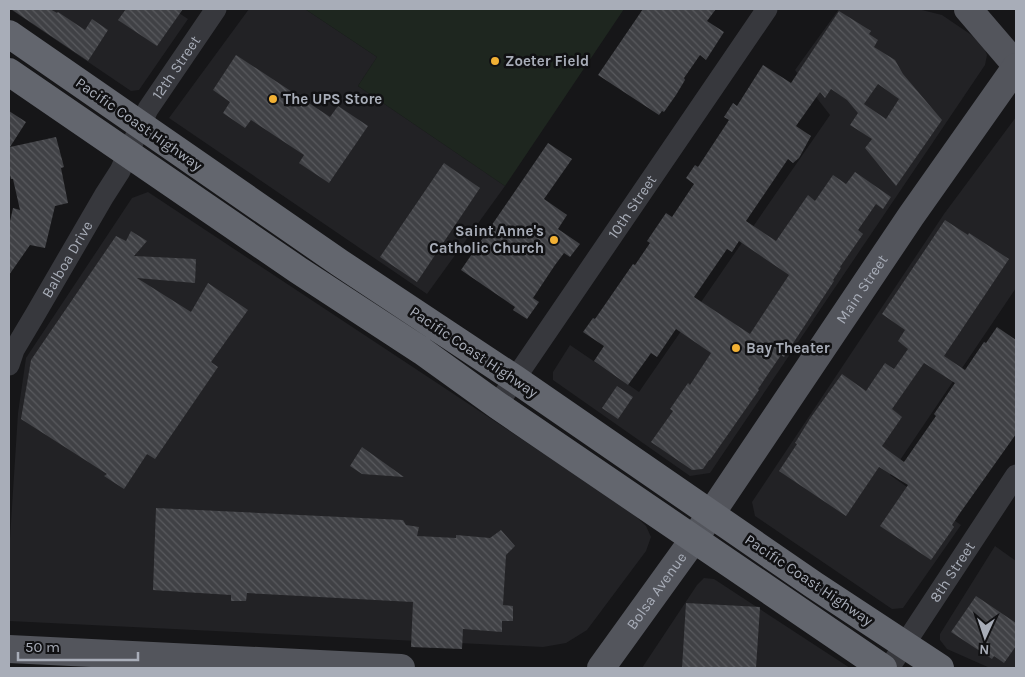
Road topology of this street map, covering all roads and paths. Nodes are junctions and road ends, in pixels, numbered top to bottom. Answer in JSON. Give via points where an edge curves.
{"nodes":[{"id":1,"x":216,"y":9,"type":"edge"},
{"id":2,"x":767,"y":9,"type":"edge"},
{"id":3,"x":968,"y":9,"type":"edge"},
{"id":4,"x":992,"y":9,"type":"edge"},
{"id":5,"x":9,"y":34,"type":"edge"},
{"id":6,"x":1016,"y":38,"type":"edge"},
{"id":7,"x":1016,"y":66,"type":"edge"},
{"id":8,"x":9,"y":72,"type":"edge"},
{"id":9,"x":141,"y":125,"type":"junction"},
{"id":10,"x":128,"y":154,"type":"junction"},
{"id":11,"x":9,"y":365,"type":"edge"},
{"id":12,"x":515,"y":379,"type":"junction"},
{"id":13,"x":497,"y":406,"type":"junction"},
{"id":14,"x":1016,"y":475,"type":"edge"},
{"id":15,"x":711,"y":514,"type":"junction"},
{"id":16,"x":694,"y":539,"type":"junction"},
{"id":17,"x":904,"y":644,"type":"junction"},
{"id":18,"x":9,"y":649,"type":"edge"},
{"id":19,"x":401,"y":668,"type":"edge"},
{"id":20,"x":601,"y":668,"type":"edge"},
{"id":21,"x":883,"y":668,"type":"edge"},
{"id":22,"x":889,"y":668,"type":"edge"},
{"id":23,"x":940,"y":668,"type":"edge"}],
"edges":[{"from":1,"to":9,"type":"street","name":"12th Street","via":[[148,109]]},
{"from":2,"to":12,"type":"street","name":"10th Street"},
{"from":3,"to":7,"type":"main road"},
{"from":4,"to":6,"type":"main road"},
{"from":5,"to":9,"type":"highway","name":"Pacific Coast Highway"},
{"from":7,"to":15,"type":"main road","name":"Main Street","via":[[910,216]]},
{"from":8,"to":10,"type":"highway","name":"Pacific Coast Highway"},
{"from":9,"to":10,"type":"street","name":"12th Street"},
{"from":9,"to":12,"type":"highway","name":"Pacific Coast Highway"},
{"from":10,"to":11,"type":"street","name":"Balboa Drive","via":[[14,350]]},
{"from":10,"to":13,"type":"highway","name":"Pacific Coast Highway","via":[[422,351]]},
{"from":12,"to":13,"type":"street","name":"10th Street"},
{"from":12,"to":15,"type":"highway","name":"Pacific Coast Highway"},
{"from":13,"to":16,"type":"highway","name":"Pacific Coast Highway"},
{"from":14,"to":17,"type":"street","name":"8th Street"},
{"from":15,"to":16,"type":"main road","name":"Bolsa Avenue"},
{"from":15,"to":17,"type":"highway","name":"Pacific Coast Highway"},
{"from":16,"to":20,"type":"main road","name":"Bolsa Avenue"},
{"from":16,"to":21,"type":"highway","name":"Pacific Coast Highway"},
{"from":17,"to":22,"type":"street","name":"8th Street"},
{"from":17,"to":23,"type":"highway","name":"Pacific Coast Highway"},
{"from":18,"to":19,"type":"main road"}]}
